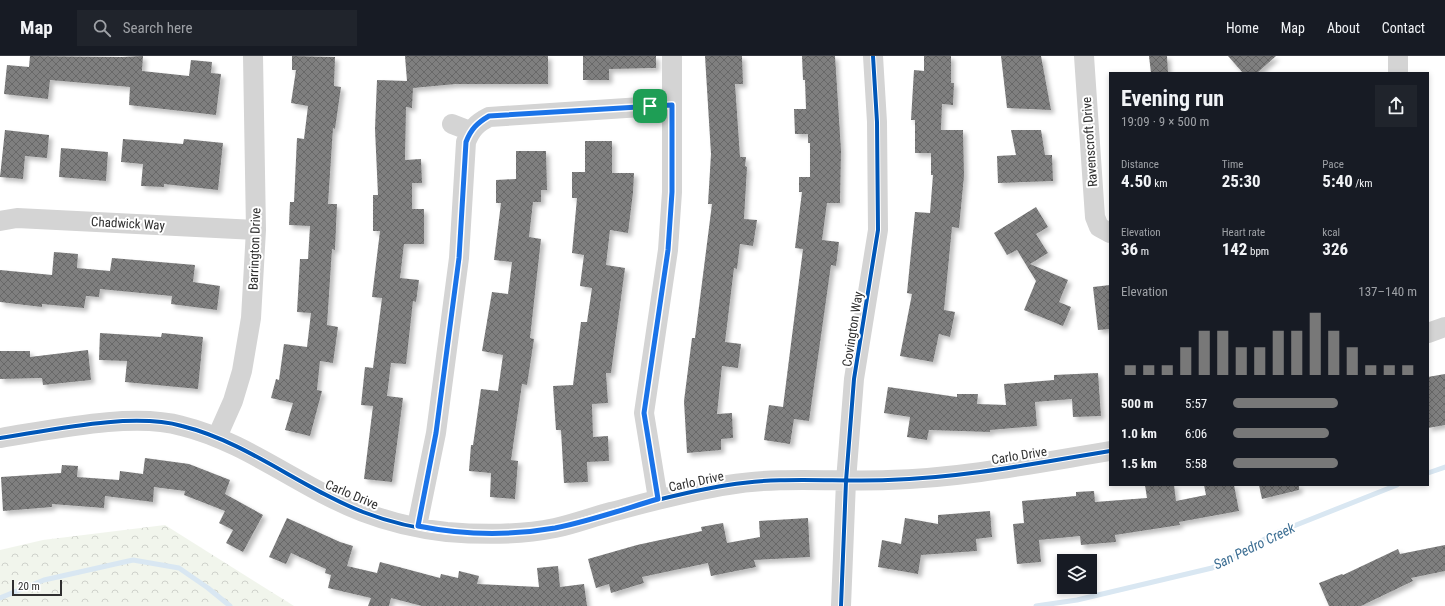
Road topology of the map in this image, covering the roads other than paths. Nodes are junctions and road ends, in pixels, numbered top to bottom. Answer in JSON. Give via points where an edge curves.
{"nodes":[{"id":1,"x":253,"y":56,"type":"edge"},
{"id":2,"x":672,"y":56,"type":"edge"},
{"id":3,"x":873,"y":56,"type":"edge"},
{"id":4,"x":1084,"y":56,"type":"edge"},
{"id":5,"x":1398,"y":56,"type":"edge"},
{"id":6,"x":1398,"y":72,"type":"edge"},
{"id":7,"x":672,"y":105,"type":"junction"},
{"id":8,"x":452,"y":124,"type":"dead end"},
{"id":9,"x":470,"y":131,"type":"junction"},
{"id":10,"x":0,"y":221,"type":"edge"},
{"id":11,"x":256,"y":230,"type":"junction"},
{"id":12,"x":1099,"y":234,"type":"edge"},
{"id":13,"x":1445,"y":328,"type":"edge"},
{"id":14,"x":1429,"y":333,"type":"edge"},
{"id":15,"x":217,"y":436,"type":"junction"},
{"id":16,"x":0,"y":438,"type":"edge"},
{"id":17,"x":1109,"y":451,"type":"edge"},
{"id":18,"x":846,"y":481,"type":"junction"},
{"id":19,"x":658,"y":499,"type":"junction"},
{"id":20,"x":418,"y":526,"type":"junction"},
{"id":21,"x":841,"y":606,"type":"edge"}],
"edges":[{"from":1,"to":11,"type":"street","name":"Barrington Drive"},
{"from":2,"to":7,"type":"street"},
{"from":3,"to":18,"type":"street","name":"Covington Way","via":[[877,122],[878,230],[854,379]]},
{"from":4,"to":12,"type":"street","name":"Ravenscroft Drive","via":[[1095,217]]},
{"from":5,"to":6,"type":"street"},
{"from":7,"to":9,"type":"street","via":[[489,116]]},
{"from":7,"to":19,"type":"street","via":[[672,192],[668,250],[644,413]]},
{"from":8,"to":9,"type":"street"},
{"from":9,"to":20,"type":"street","via":[[466,142],[459,258],[436,433]]},
{"from":10,"to":11,"type":"street","name":"Chadwick Way","via":[[17,218]]},
{"from":11,"to":15,"type":"street","name":"Barrington Drive","via":[[251,318],[242,371],[233,401]]},
{"from":13,"to":14,"type":"street"},
{"from":15,"to":16,"type":"street","name":"Carlo Drive","via":[[180,425],[147,421],[115,422]]},
{"from":15,"to":20,"type":"street","name":"Carlo Drive","via":[[328,496],[364,512]]},
{"from":17,"to":18,"type":"street","name":"Carlo Drive","via":[[958,475]]},
{"from":18,"to":19,"type":"street","name":"Carlo Drive","via":[[775,480],[730,484]]},
{"from":18,"to":21,"type":"street","name":"Covington Way"},
{"from":19,"to":20,"type":"street","name":"Carlo Drive","via":[[556,527],[514,533],[475,534]]}]}
